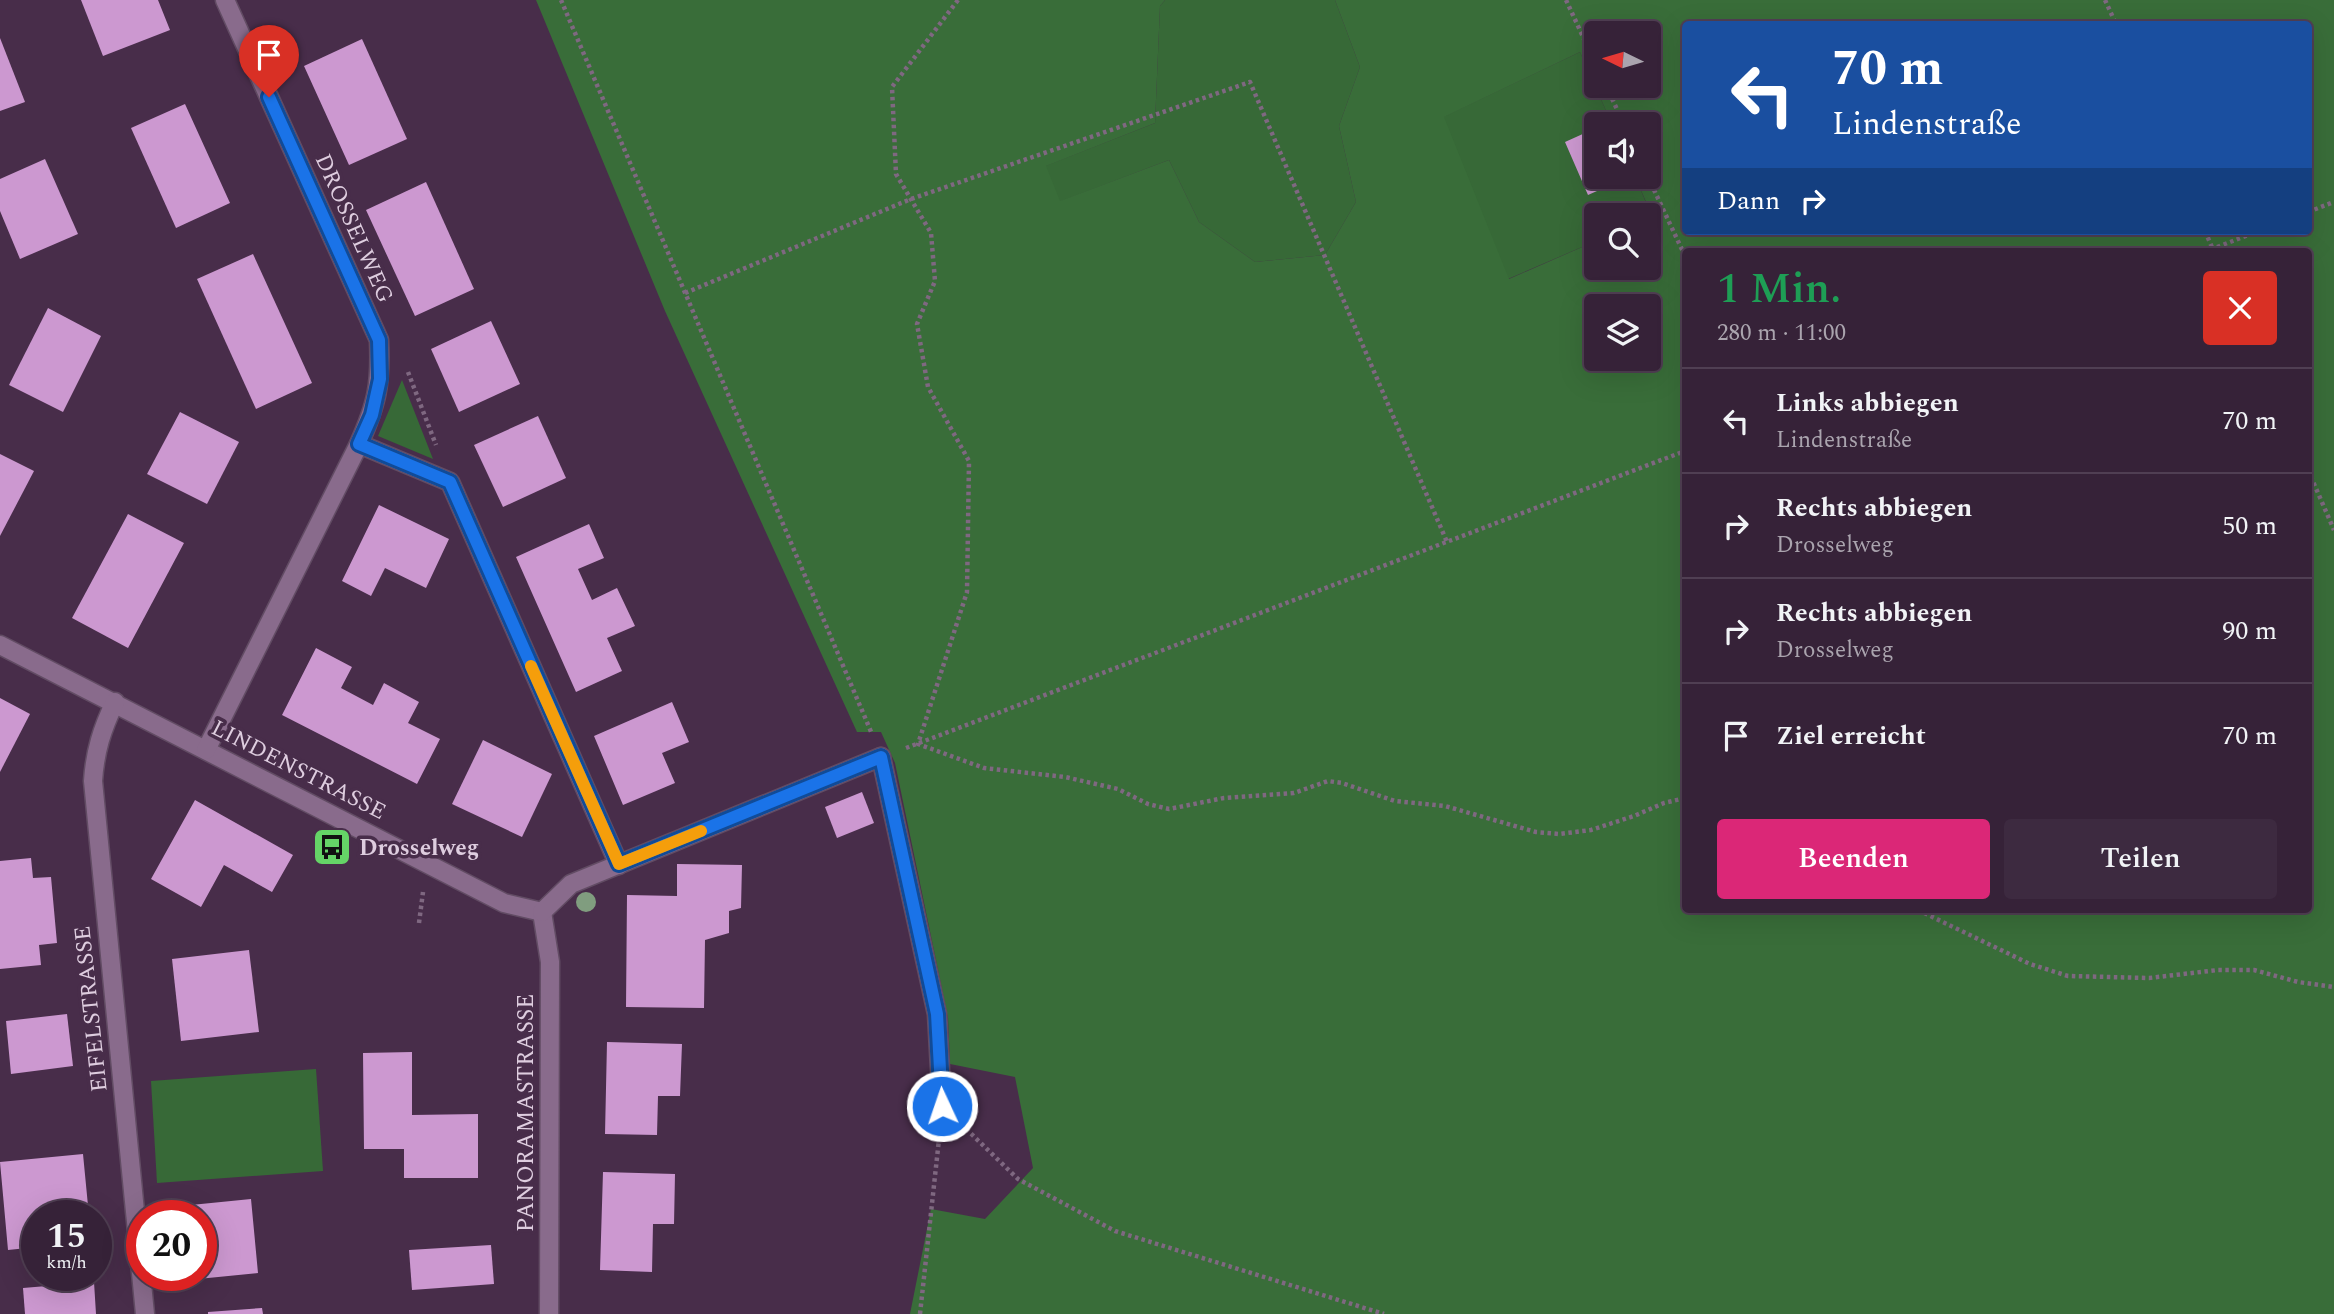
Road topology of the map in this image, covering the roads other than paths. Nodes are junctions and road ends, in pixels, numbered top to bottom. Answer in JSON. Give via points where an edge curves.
{"nodes":[{"id":1,"x":225,"y":0,"type":"edge"},
{"id":2,"x":359,"y":444,"type":"junction"},
{"id":3,"x":0,"y":645,"type":"edge"},
{"id":4,"x":115,"y":702,"type":"junction"},
{"id":5,"x":206,"y":750,"type":"junction"},
{"id":6,"x":619,"y":864,"type":"junction"},
{"id":7,"x":542,"y":912,"type":"junction"},
{"id":8,"x":942,"y":1106,"type":"road end"},
{"id":9,"x":145,"y":1314,"type":"edge"},
{"id":10,"x":549,"y":1314,"type":"edge"}],
"edges":[{"from":1,"to":2,"type":"street","name":"DROSSELWEG","via":[[379,340],[380,379]]},
{"from":2,"to":5,"type":"street","name":"DROSSELWEG"},
{"from":2,"to":6,"type":"street","via":[[450,482]]},
{"from":3,"to":4,"type":"street","name":"LINDENSTRASSE"},
{"from":4,"to":5,"type":"street","name":"LINDENSTRASSE"},
{"from":4,"to":9,"type":"street","name":"EIFELSTRASSE","via":[[101,729],[93,781]]},
{"from":5,"to":7,"type":"street","name":"LINDENSTRASSE","via":[[504,903]]},
{"from":6,"to":7,"type":"street","via":[[571,884]]},
{"from":6,"to":8,"type":"street","via":[[881,757],[937,1014]]},
{"from":7,"to":10,"type":"street","name":"PANORAMASTRASSE","via":[[550,962]]}]}
